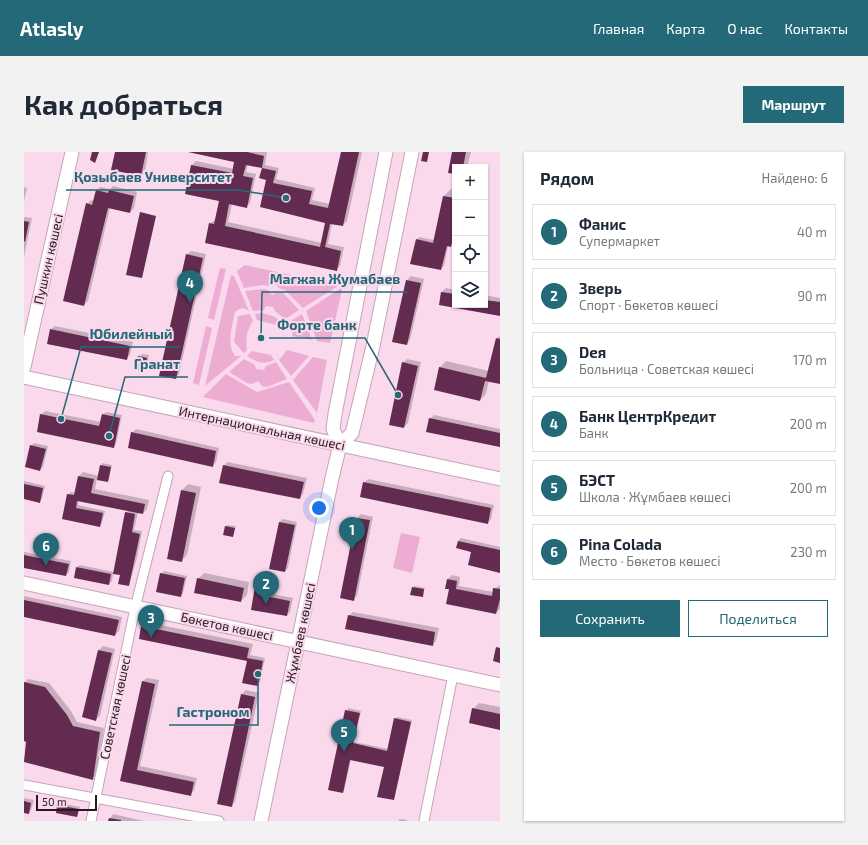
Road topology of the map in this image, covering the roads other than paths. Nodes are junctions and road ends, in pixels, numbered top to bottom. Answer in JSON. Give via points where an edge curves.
{"nodes":[{"id":1,"x":72,"y":152,"type":"edge"},
{"id":2,"x":386,"y":152,"type":"edge"},
{"id":3,"x":412,"y":152,"type":"edge"},
{"id":4,"x":24,"y":367,"type":"edge"},
{"id":5,"x":24,"y":377,"type":"edge"},
{"id":6,"x":340,"y":445,"type":"junction"},
{"id":7,"x":168,"y":476,"type":"dead end"},
{"id":8,"x":500,"y":479,"type":"edge"},
{"id":9,"x":24,"y":583,"type":"edge"},
{"id":10,"x":135,"y":608,"type":"junction"},
{"id":11,"x":298,"y":641,"type":"junction"},
{"id":12,"x":453,"y":675,"type":"junction"},
{"id":13,"x":500,"y":685,"type":"edge"},
{"id":14,"x":24,"y":786,"type":"edge"},
{"id":15,"x":96,"y":799,"type":"junction"},
{"id":16,"x":91,"y":821,"type":"edge"},
{"id":17,"x":219,"y":821,"type":"edge"},
{"id":18,"x":261,"y":821,"type":"edge"},
{"id":19,"x":424,"y":821,"type":"edge"}],
"edges":[{"from":1,"to":4,"type":"main road","name":"Пушкин көшесі"},
{"from":2,"to":6,"type":"main road","via":[[335,414],[333,429]]},
{"from":3,"to":6,"type":"main road","name":"Жұмбаев көшесі","via":[[373,346],[355,421],[352,433]]},
{"from":5,"to":6,"type":"main road","name":"Интернациональная көшесі"},
{"from":6,"to":8,"type":"main road","name":"Интернациональная көшесі"},
{"from":6,"to":11,"type":"main road","name":"Жұмбаев көшесі"},
{"from":7,"to":10,"type":"street","name":"Советская көшесі"},
{"from":9,"to":10,"type":"main road","name":"Бөкетов көшесі"},
{"from":10,"to":11,"type":"main road","name":"Бөкетов көшесі"},
{"from":10,"to":15,"type":"street","name":"Советская көшесі"},
{"from":11,"to":12,"type":"main road","name":"Бөкетов көшесі"},
{"from":11,"to":18,"type":"main road","name":"Жұмбаев көшесі"},
{"from":12,"to":13,"type":"main road","name":"Бөкетов көшесі"},
{"from":12,"to":19,"type":"street"},
{"from":14,"to":15,"type":"street"},
{"from":15,"to":16,"type":"street","name":"Советская көшесі"},
{"from":15,"to":17,"type":"street"}]}
